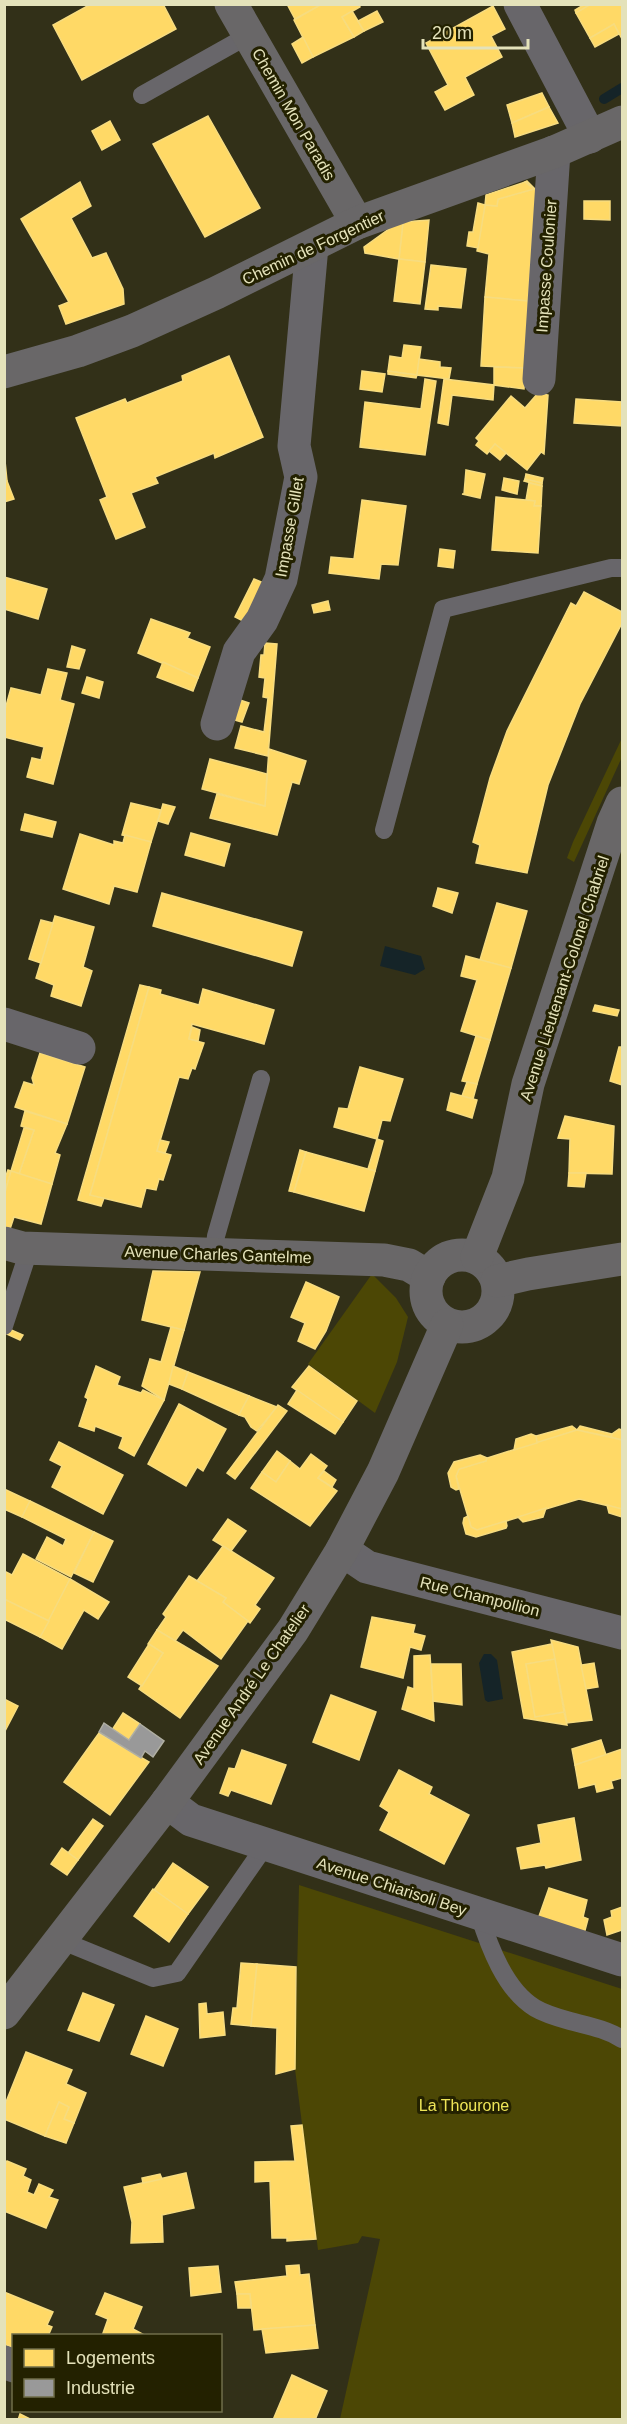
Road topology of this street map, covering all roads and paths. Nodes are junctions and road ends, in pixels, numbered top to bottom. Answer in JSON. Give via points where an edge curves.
{"nodes":[{"id":1,"x":231,"y":4,"type":"edge"},
{"id":2,"x":520,"y":4,"type":"edge"},
{"id":3,"x":249,"y":35,"type":"junction"},
{"id":4,"x":142,"y":95,"type":"dead end"},
{"id":5,"x":622,"y":122,"type":"edge"},
{"id":6,"x":590,"y":137,"type":"junction"},
{"id":7,"x":554,"y":152,"type":"junction"},
{"id":8,"x":357,"y":223,"type":"junction"},
{"id":9,"x":312,"y":246,"type":"junction"},
{"id":10,"x":4,"y":372,"type":"edge"},
{"id":11,"x":539,"y":379,"type":"dead end"},
{"id":12,"x":622,"y":568,"type":"edge"},
{"id":13,"x":217,"y":724,"type":"dead end"},
{"id":14,"x":622,"y":803,"type":"edge"},
{"id":15,"x":384,"y":830,"type":"dead end"},
{"id":16,"x":4,"y":1024,"type":"edge"},
{"id":17,"x":79,"y":1048,"type":"dead end"},
{"id":18,"x":261,"y":1079,"type":"dead end"},
{"id":19,"x":17,"y":1245,"type":"edge"},
{"id":20,"x":214,"y":1254,"type":"junction"},
{"id":21,"x":622,"y":1259,"type":"edge"},
{"id":22,"x":487,"y":1269,"type":"junction"},
{"id":23,"x":429,"y":1277,"type":"junction"},
{"id":24,"x":447,"y":1325,"type":"junction"},
{"id":25,"x":4,"y":1326,"type":"edge"},
{"id":26,"x":342,"y":1550,"type":"junction"},
{"id":27,"x":622,"y":1633,"type":"edge"},
{"id":28,"x":167,"y":1802,"type":"junction"},
{"id":29,"x":265,"y":1846,"type":"junction"},
{"id":30,"x":479,"y":1914,"type":"junction"},
{"id":31,"x":60,"y":1940,"type":"junction"},
{"id":32,"x":622,"y":1960,"type":"edge"},
{"id":33,"x":4,"y":2013,"type":"edge"},
{"id":34,"x":622,"y":2039,"type":"edge"}],
"edges":[{"from":1,"to":3,"type":"main road","name":"Chemin Mon Paradis"},
{"from":2,"to":6,"type":"street"},
{"from":3,"to":4,"type":"lane"},
{"from":3,"to":8,"type":"main road","name":"Chemin Mon Paradis"},
{"from":5,"to":6,"type":"main road","name":"Chemin de Forgentier"},
{"from":6,"to":7,"type":"main road","name":"Chemin de Forgentier"},
{"from":7,"to":8,"type":"main road","name":"Chemin de Forgentier"},
{"from":7,"to":11,"type":"street","name":"Impasse Coulonier"},
{"from":8,"to":9,"type":"main road","name":"Chemin de Forgentier"},
{"from":9,"to":10,"type":"main road","name":"Chemin de Forgentier","via":[[132,331]]},
{"from":9,"to":13,"type":"street","name":"Impasse Gillet","via":[[294,446],[301,477],[281,579],[262,620],[240,652]]},
{"from":12,"to":15,"type":"lane","via":[[443,609]]},
{"from":14,"to":22,"type":"main road","name":"Avenue Lieutenant-Colonel Chabriel","via":[[528,1084]]},
{"from":16,"to":17,"type":"street"},
{"from":18,"to":20,"type":"lane"},
{"from":19,"to":20,"type":"main road","name":"Avenue Charles Gantelme"},
{"from":19,"to":25,"type":"lane"},
{"from":20,"to":23,"type":"main road","name":"Avenue Charles Gantelme","via":[[384,1260],[409,1265]]},
{"from":21,"to":22,"type":"main road","via":[[528,1274]]},
{"from":22,"to":23,"type":"main road","via":[[465,1255],[444,1260]]},
{"from":22,"to":24,"type":"main road","via":[[499,1295],[495,1309],[474,1326]]},
{"from":23,"to":24,"type":"main road","via":[[426,1288],[430,1310]]},
{"from":24,"to":26,"type":"main road","name":"Avenue André Le Chatelier","via":[[383,1472]]},
{"from":26,"to":27,"type":"street","name":"Rue Champollion","via":[[367,1567]]},
{"from":26,"to":28,"type":"main road","name":"Avenue André Le Chatelier","via":[[293,1630]]},
{"from":28,"to":29,"type":"street","name":"Avenue Chiarisoli Bey","via":[[191,1820]]},
{"from":28,"to":31,"type":"main road","name":"Avenue André Le Chatelier"},
{"from":29,"to":30,"type":"street","name":"Avenue Chiarisoli Bey"},
{"from":29,"to":31,"type":"lane","via":[[177,1973],[153,1978]]},
{"from":30,"to":32,"type":"street","name":"Avenue Chiarisoli Bey"},
{"from":30,"to":34,"type":"lane","via":[[489,1947],[510,1984],[534,2008],[610,2031]]},
{"from":31,"to":33,"type":"main road","name":"Avenue André Le Chatelier"}]}
